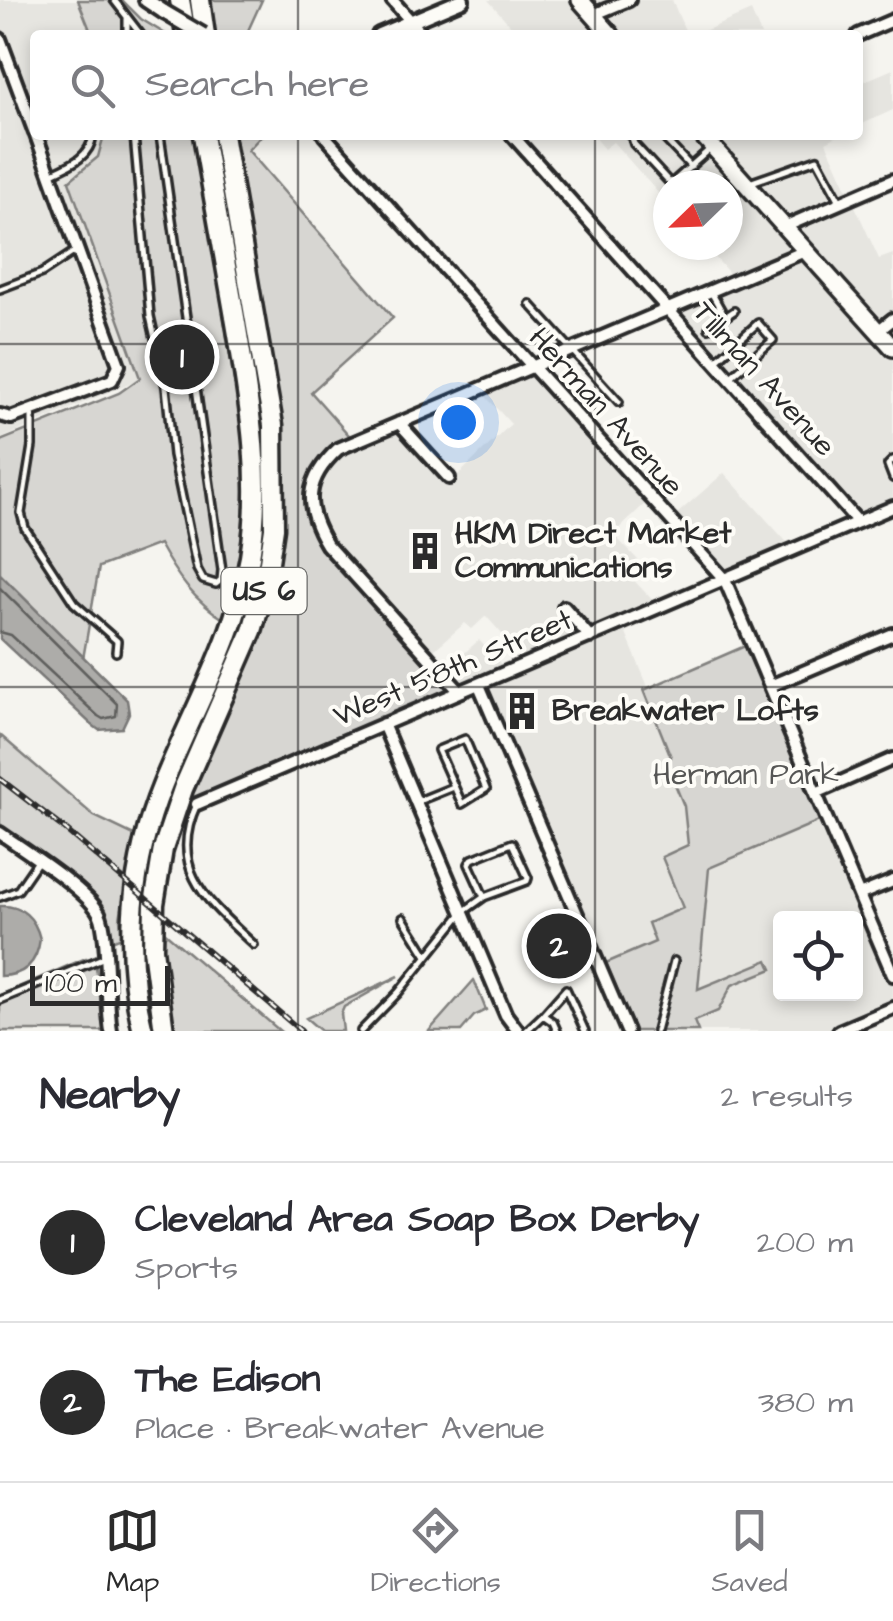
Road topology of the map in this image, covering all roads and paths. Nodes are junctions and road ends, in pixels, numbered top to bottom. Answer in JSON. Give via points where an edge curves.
{"nodes":[{"id":1,"x":114,"y":0,"type":"edge"},
{"id":2,"x":146,"y":0,"type":"edge"},
{"id":3,"x":180,"y":0,"type":"edge"},
{"id":4,"x":200,"y":0,"type":"edge"},
{"id":5,"x":392,"y":0,"type":"edge"},
{"id":6,"x":462,"y":0,"type":"edge"},
{"id":7,"x":580,"y":0,"type":"edge"},
{"id":8,"x":628,"y":0,"type":"edge"},
{"id":9,"x":594,"y":15,"type":"junction"},
{"id":10,"x":127,"y":16,"type":"junction"},
{"id":11,"x":893,"y":20,"type":"edge"},
{"id":12,"x":412,"y":22,"type":"junction"},
{"id":13,"x":127,"y":30,"type":"edge"},
{"id":14,"x":137,"y":30,"type":"edge"},
{"id":15,"x":185,"y":30,"type":"edge"},
{"id":16,"x":195,"y":30,"type":"edge"},
{"id":17,"x":203,"y":30,"type":"edge"},
{"id":18,"x":392,"y":30,"type":"edge"},
{"id":19,"x":419,"y":30,"type":"edge"},
{"id":20,"x":608,"y":30,"type":"edge"},
{"id":21,"x":863,"y":33,"type":"edge"},
{"id":22,"x":0,"y":39,"type":"edge"},
{"id":23,"x":30,"y":120,"type":"edge"},
{"id":24,"x":37,"y":140,"type":"edge"},
{"id":25,"x":92,"y":140,"type":"edge"},
{"id":26,"x":134,"y":140,"type":"edge"},
{"id":27,"x":161,"y":140,"type":"edge"},
{"id":28,"x":204,"y":140,"type":"edge"},
{"id":29,"x":224,"y":140,"type":"edge"},
{"id":30,"x":328,"y":140,"type":"edge"},
{"id":31,"x":516,"y":140,"type":"edge"},
{"id":32,"x":633,"y":140,"type":"edge"},
{"id":33,"x":666,"y":140,"type":"edge"},
{"id":34,"x":707,"y":141,"type":"edge"},
{"id":35,"x":691,"y":167,"type":"junction"},
{"id":36,"x":50,"y":174,"type":"junction"},
{"id":37,"x":893,"y":180,"type":"edge"},
{"id":38,"x":746,"y":184,"type":"junction"},
{"id":39,"x":841,"y":203,"type":"junction"},
{"id":40,"x":784,"y":227,"type":"junction"},
{"id":41,"x":78,"y":249,"type":"junction"},
{"id":42,"x":806,"y":250,"type":"junction"},
{"id":43,"x":0,"y":288,"type":"edge"},
{"id":44,"x":710,"y":292,"type":"junction"},
{"id":45,"x":530,"y":304,"type":"dead end"},
{"id":46,"x":668,"y":311,"type":"junction"},
{"id":47,"x":734,"y":311,"type":"dead end"},
{"id":48,"x":725,"y":317,"type":"junction"},
{"id":49,"x":893,"y":319,"type":"edge"},
{"id":50,"x":709,"y":328,"type":"dead end"},
{"id":51,"x":878,"y":331,"type":"junction"},
{"id":52,"x":893,"y":348,"type":"edge"},
{"id":53,"x":571,"y":350,"type":"junction"},
{"id":54,"x":715,"y":362,"type":"junction"},
{"id":55,"x":530,"y":366,"type":"junction"},
{"id":56,"x":729,"y":378,"type":"junction"},
{"id":57,"x":618,"y":402,"type":"dead end"},
{"id":58,"x":32,"y":410,"type":"junction"},
{"id":59,"x":0,"y":415,"type":"edge"},
{"id":60,"x":399,"y":423,"type":"junction"},
{"id":61,"x":893,"y":460,"type":"edge"},
{"id":62,"x":449,"y":478,"type":"dead end"},
{"id":63,"x":893,"y":478,"type":"edge"},
{"id":64,"x":893,"y":507,"type":"edge"},
{"id":65,"x":858,"y":522,"type":"junction"},
{"id":66,"x":725,"y":580,"type":"junction"},
{"id":67,"x":564,"y":607,"type":"dead end"},
{"id":68,"x":893,"y":634,"type":"edge"},
{"id":69,"x":590,"y":638,"type":"junction"},
{"id":70,"x":116,"y":652,"type":"dead end"},
{"id":71,"x":479,"y":684,"type":"junction"},
{"id":72,"x":770,"y":686,"type":"junction"},
{"id":73,"x":459,"y":691,"type":"junction"},
{"id":74,"x":383,"y":724,"type":"junction"},
{"id":75,"x":893,"y":759,"type":"edge"},
{"id":76,"x":453,"y":787,"type":"junction"},
{"id":77,"x":816,"y":792,"type":"junction"},
{"id":78,"x":416,"y":802,"type":"junction"},
{"id":79,"x":197,"y":804,"type":"joint"},
{"id":80,"x":0,"y":833,"type":"edge"},
{"id":81,"x":38,"y":861,"type":"junction"},
{"id":82,"x":893,"y":881,"type":"edge"},
{"id":83,"x":859,"y":895,"type":"junction"},
{"id":84,"x":0,"y":897,"type":"edge"},
{"id":85,"x":484,"y":897,"type":"junction"},
{"id":86,"x":463,"y":912,"type":"junction"},
{"id":87,"x":404,"y":918,"type":"dead end"},
{"id":88,"x":254,"y":945,"type":"dead end"},
{"id":89,"x":427,"y":956,"type":"junction"},
{"id":90,"x":104,"y":957,"type":"junction"},
{"id":91,"x":674,"y":961,"type":"dead end"},
{"id":92,"x":893,"y":975,"type":"edge"},
{"id":93,"x":0,"y":1000,"type":"edge"},
{"id":94,"x":893,"y":1008,"type":"edge"},
{"id":95,"x":543,"y":1016,"type":"junction"},
{"id":96,"x":111,"y":1031,"type":"edge"},
{"id":97,"x":142,"y":1031,"type":"edge"},
{"id":98,"x":164,"y":1031,"type":"edge"},
{"id":99,"x":361,"y":1031,"type":"edge"},
{"id":100,"x":518,"y":1031,"type":"edge"},
{"id":101,"x":526,"y":1031,"type":"edge"},
{"id":102,"x":558,"y":1031,"type":"edge"},
{"id":103,"x":584,"y":1031,"type":"edge"},
{"id":104,"x":627,"y":1031,"type":"edge"},
{"id":105,"x":656,"y":1031,"type":"edge"},
{"id":106,"x":840,"y":1031,"type":"edge"}],
"edges":[{"from":1,"to":10,"type":"lane"},
{"from":2,"to":16,"type":"street","bridge":true},
{"from":3,"to":15,"type":"highway"},
{"from":4,"to":17,"type":"highway"},
{"from":5,"to":12,"type":"street"},
{"from":6,"to":12,"type":"street"},
{"from":7,"to":9,"type":"main road"},
{"from":8,"to":9,"type":"street"},
{"from":9,"to":20,"type":"main road"},
{"from":10,"to":13,"type":"lane"},
{"from":10,"to":14,"type":"lane"},
{"from":11,"to":21,"type":"street"},
{"from":12,"to":18,"type":"street"},
{"from":12,"to":19,"type":"street"},
{"from":22,"to":23,"type":"street"},
{"from":24,"to":36,"type":"street"},
{"from":25,"to":36,"type":"lane","via":[[77,162]]},
{"from":26,"to":27,"type":"lane","via":[[150,316],[173,455],[197,569],[216,584],[222,570]]},
{"from":28,"to":97,"type":"highway","number":"US 6","via":[[252,420],[254,521],[230,635],[161,788],[141,853],[132,938]]},
{"from":29,"to":98,"type":"highway","number":"US 6","via":[[273,426],[274,528],[252,632],[163,848],[153,949]]},
{"from":30,"to":55,"type":"street","name":"Herman Avenue"},
{"from":31,"to":46,"type":"street","name":"Tillman Avenue"},
{"from":32,"to":35,"type":"lane","via":[[669,182]]},
{"from":33,"to":35,"type":"lane"},
{"from":34,"to":35,"type":"lane"},
{"from":34,"to":38,"type":"main road"},
{"from":36,"to":41,"type":"street"},
{"from":37,"to":39,"type":"street"},
{"from":38,"to":39,"type":"lane","via":[[817,159]]},
{"from":38,"to":40,"type":"main road"},
{"from":39,"to":40,"type":"street"},
{"from":40,"to":42,"type":"main road"},
{"from":41,"to":43,"type":"lane","via":[[42,273]]},
{"from":41,"to":58,"type":"street","via":[[120,366],[112,380]]},
{"from":42,"to":44,"type":"street"},
{"from":42,"to":51,"type":"main road"},
{"from":44,"to":46,"type":"street"},
{"from":44,"to":48,"type":"lane"},
{"from":45,"to":53,"type":"lane"},
{"from":46,"to":53,"type":"street"},
{"from":46,"to":54,"type":"street","name":"Tillman Avenue"},
{"from":47,"to":48,"type":"lane"},
{"from":48,"to":50,"type":"lane"},
{"from":49,"to":51,"type":"street"},
{"from":51,"to":52,"type":"main road"},
{"from":53,"to":55,"type":"street"},
{"from":53,"to":57,"type":"lane"},
{"from":54,"to":56,"type":"street","name":"Tillman Avenue"},
{"from":54,"to":56,"type":"lane","via":[[758,323],[774,340]]},
{"from":55,"to":60,"type":"street"},
{"from":55,"to":66,"type":"street","name":"Herman Avenue"},
{"from":56,"to":65,"type":"street","name":"Tillman Avenue"},
{"from":58,"to":59,"type":"street"},
{"from":58,"to":70,"type":"lane","via":[[20,514],[74,603],[117,641]]},
{"from":60,"to":62,"type":"street"},
{"from":60,"to":73,"type":"street","via":[[325,461],[310,500],[315,525]]},
{"from":61,"to":63,"type":"lane"},
{"from":64,"to":65,"type":"street","name":"West 58th Street"},
{"from":65,"to":66,"type":"street","name":"West 58th Street"},
{"from":66,"to":69,"type":"street","name":"West 58th Street"},
{"from":66,"to":72,"type":"street","name":"Herman Avenue"},
{"from":67,"to":69,"type":"street"},
{"from":68,"to":72,"type":"street"},
{"from":69,"to":71,"type":"street","name":"West 58th Street"},
{"from":71,"to":73,"type":"street","name":"West 58th Street"},
{"from":71,"to":104,"type":"street"},
{"from":72,"to":77,"type":"street","name":"Herman Avenue"},
{"from":73,"to":74,"type":"street","name":"West 58th Street"},
{"from":74,"to":78,"type":"street"},
{"from":74,"to":79,"type":"street","name":"West 58th Street"},
{"from":75,"to":77,"type":"street"},
{"from":76,"to":76,"type":"lane","via":[[438,750],[464,739],[486,789],[462,804]]},
{"from":76,"to":78,"type":"lane"},
{"from":77,"to":83,"type":"street","name":"Herman Avenue"},
{"from":78,"to":86,"type":"street"},
{"from":79,"to":88,"type":"lane","via":[[186,827],[199,892]]},
{"from":80,"to":81,"type":"street"},
{"from":81,"to":84,"type":"lane","via":[[18,890]]},
{"from":81,"to":90,"type":"street","via":[[99,912]]},
{"from":82,"to":83,"type":"street"},
{"from":83,"to":92,"type":"street","name":"Herman Avenue"},
{"from":85,"to":85,"type":"lane","via":[[528,878],[512,843],[472,859]]},
{"from":85,"to":86,"type":"lane"},
{"from":86,"to":89,"type":"lane"},
{"from":86,"to":100,"type":"street"},
{"from":87,"to":89,"type":"lane"},
{"from":89,"to":99,"type":"lane"},
{"from":90,"to":93,"type":"lane"},
{"from":90,"to":96,"type":"street"},
{"from":91,"to":105,"type":"lane"},
{"from":94,"to":106,"type":"street"},
{"from":95,"to":101,"type":"lane"},
{"from":95,"to":102,"type":"lane"},
{"from":95,"to":103,"type":"lane","via":[[566,989]]}]}
